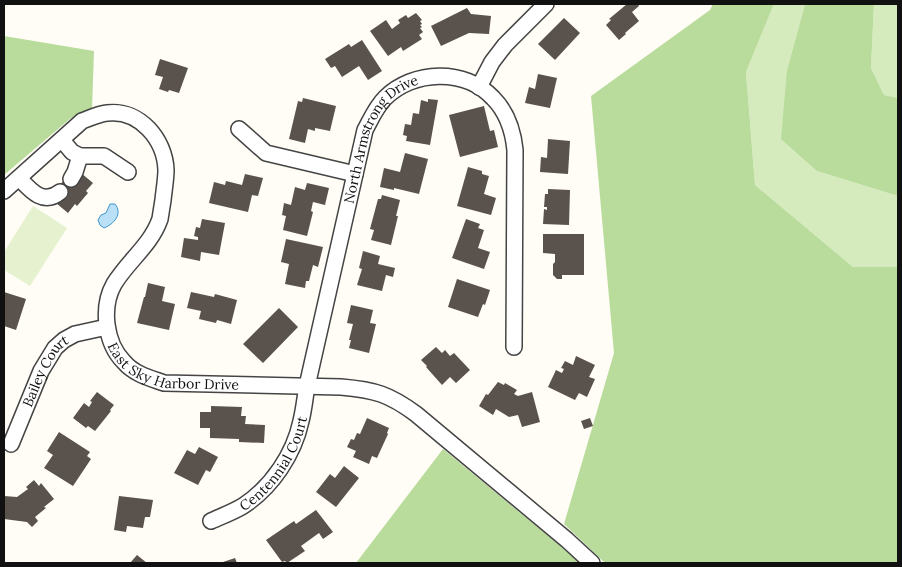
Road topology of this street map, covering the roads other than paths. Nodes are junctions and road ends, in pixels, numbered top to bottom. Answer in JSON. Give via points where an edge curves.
{"nodes":[{"id":1,"x":546,"y":4,"type":"edge"},
{"id":2,"x":479,"y":87,"type":"junction"},
{"id":3,"x":239,"y":129,"type":"dead end"},
{"id":4,"x":62,"y":140,"type":"junction"},
{"id":5,"x":80,"y":156,"type":"junction"},
{"id":6,"x":128,"y":172,"type":"dead end"},
{"id":7,"x":355,"y":174,"type":"junction"},
{"id":8,"x":19,"y":178,"type":"junction"},
{"id":9,"x":71,"y":179,"type":"dead end"},
{"id":10,"x":4,"y":191,"type":"edge"},
{"id":11,"x":60,"y":192,"type":"dead end"},
{"id":12,"x":107,"y":327,"type":"junction"},
{"id":13,"x":514,"y":347,"type":"dead end"},
{"id":14,"x":307,"y":386,"type":"junction"},
{"id":15,"x":11,"y":444,"type":"dead end"},
{"id":16,"x":211,"y":521,"type":"dead end"},
{"id":17,"x":592,"y":563,"type":"edge"}],
"edges":[{"from":1,"to":2,"type":"street","via":[[505,45]]},
{"from":2,"to":7,"type":"street","name":"North Armstrong Drive","via":[[462,79],[432,76],[395,90],[374,112],[365,130]]},
{"from":2,"to":13,"type":"street","name":"North Armstrong Drive","via":[[503,111],[513,137]]},
{"from":3,"to":7,"type":"street","via":[[266,153]]},
{"from":4,"to":5,"type":"street"},
{"from":4,"to":8,"type":"street","name":"East Sky Harbor Drive"},
{"from":4,"to":12,"type":"street","name":"East Sky Harbor Drive","via":[[82,121],[109,112],[137,119],[157,139],[163,153],[166,170],[160,218],[145,247],[114,285],[108,298]]},
{"from":5,"to":6,"type":"street","via":[[104,156]]},
{"from":5,"to":9,"type":"street"},
{"from":7,"to":14,"type":"street","name":"North Armstrong Drive"},
{"from":8,"to":10,"type":"street","name":"East Sky Harbor Drive"},
{"from":8,"to":11,"type":"street","via":[[32,193],[40,196],[47,198]]},
{"from":12,"to":14,"type":"street","name":"East Sky Harbor Drive","via":[[123,362],[134,371],[164,383]]},
{"from":12,"to":15,"type":"street","name":"Bailey Court","via":[[75,334],[55,348],[41,372]]},
{"from":14,"to":16,"type":"street","name":"Centennial Court","via":[[301,422],[280,469],[257,495]]},
{"from":14,"to":17,"type":"street","name":"East Sky Harbor Drive","via":[[363,389],[378,392],[402,404]]}]}
